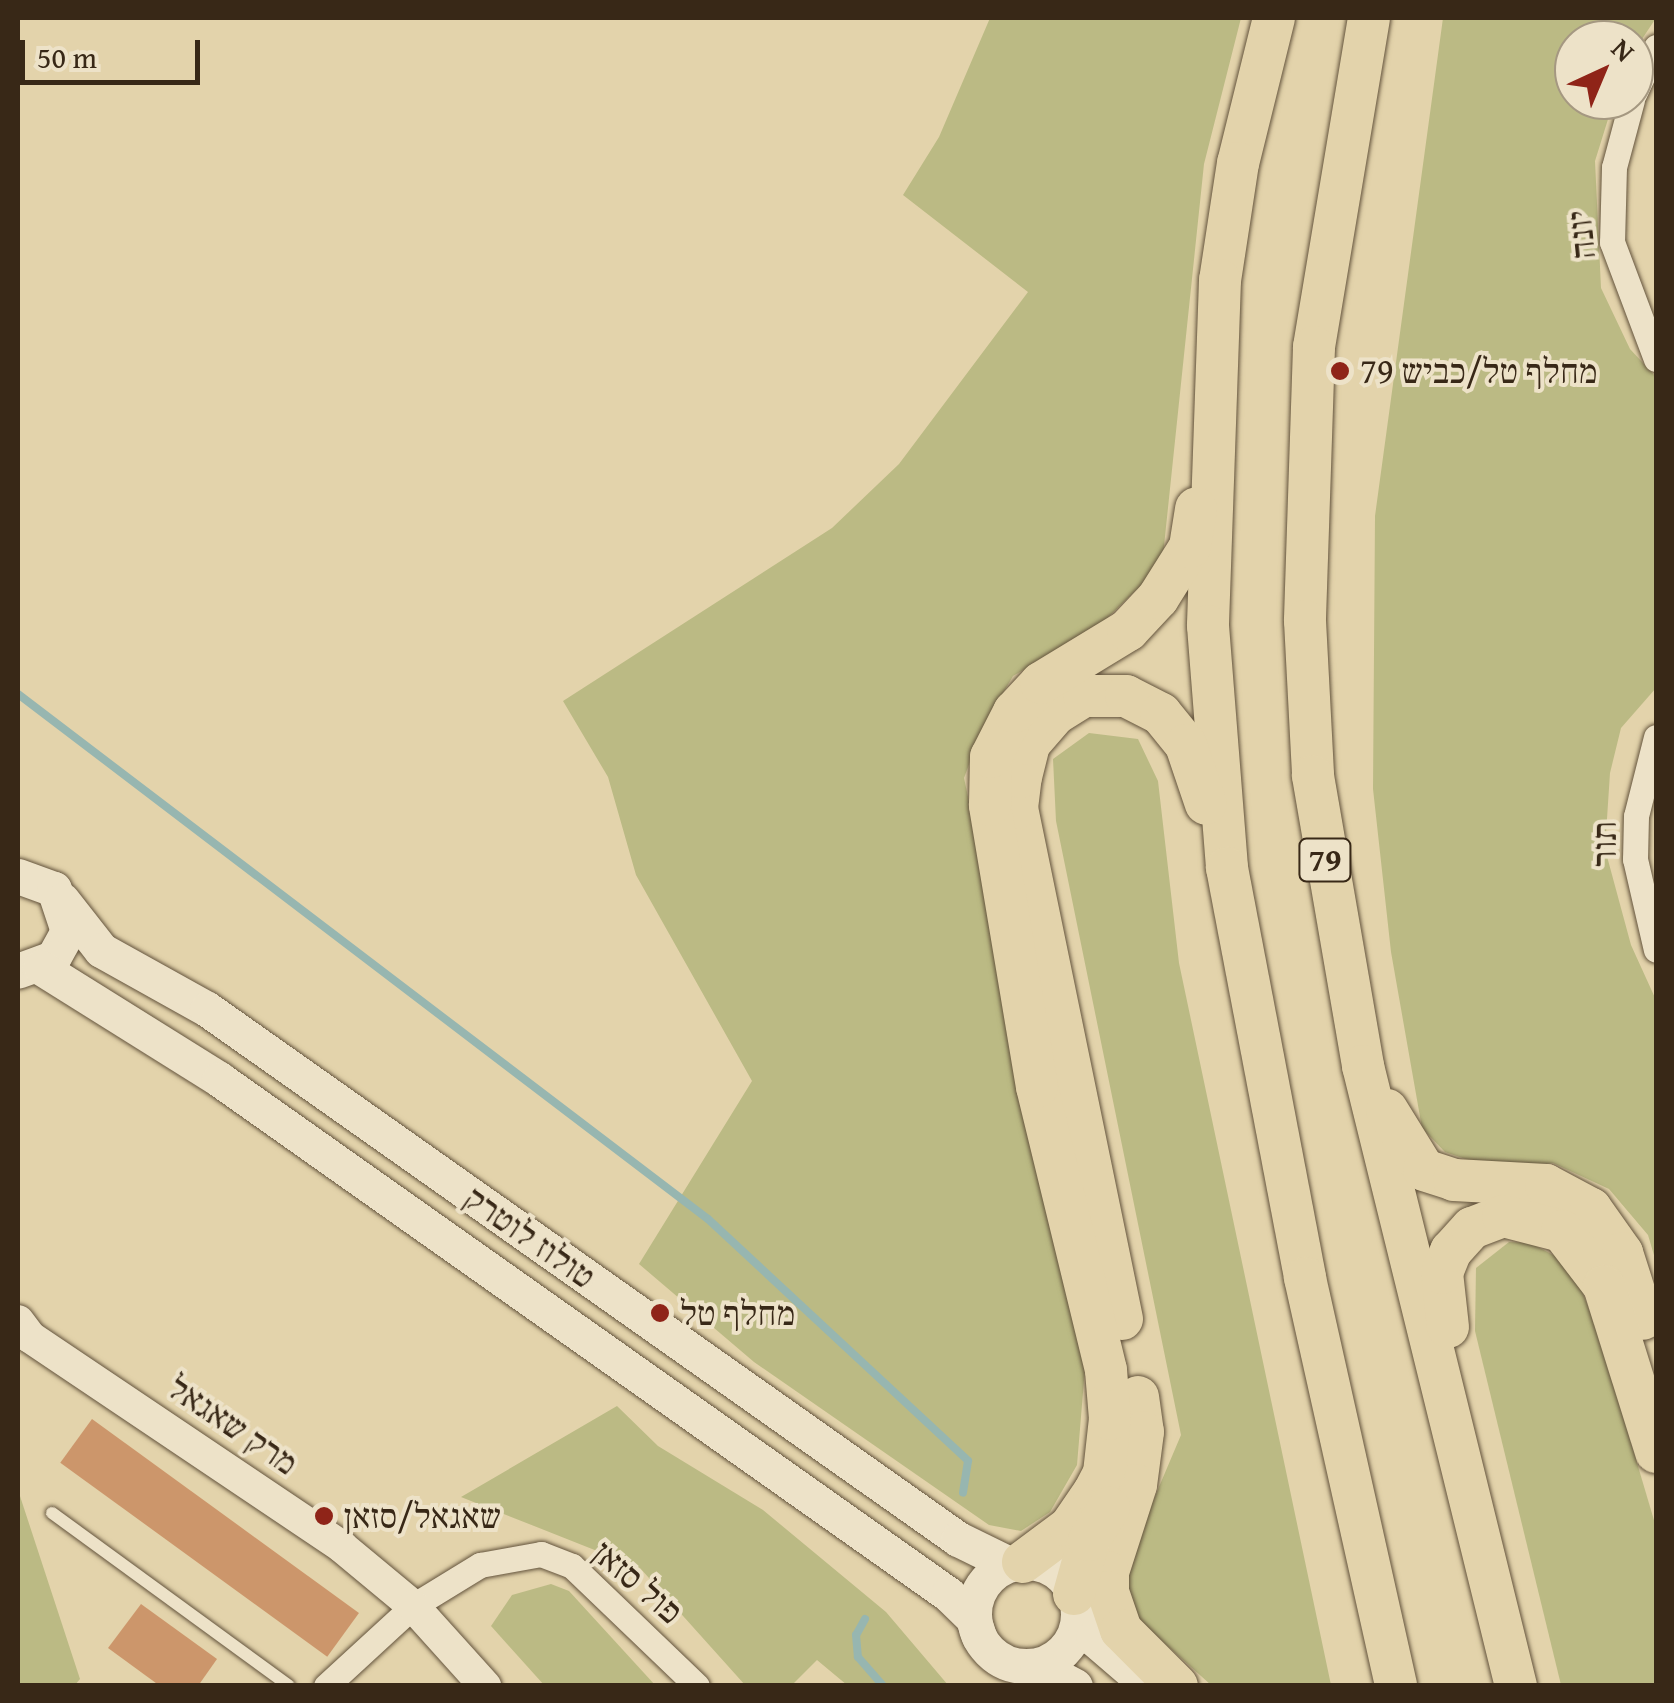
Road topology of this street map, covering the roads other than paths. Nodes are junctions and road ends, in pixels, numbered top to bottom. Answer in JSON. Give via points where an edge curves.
{"nodes":[{"id":1,"x":1274,"y":18,"type":"edge"},
{"id":2,"x":1368,"y":18,"type":"edge"},
{"id":3,"x":1627,"y":120,"type":"edge"},
{"id":4,"x":1656,"y":359,"type":"edge"},
{"id":5,"x":1216,"y":364,"type":"junction"},
{"id":6,"x":1656,"y":737,"type":"edge"},
{"id":7,"x":1226,"y":868,"type":"junction"},
{"id":8,"x":18,"y":876,"type":"edge"},
{"id":9,"x":62,"y":900,"type":"junction"},
{"id":10,"x":1656,"y":950,"type":"edge"},
{"id":11,"x":29,"y":969,"type":"edge"},
{"id":12,"x":1363,"y":1066,"type":"junction"},
{"id":13,"x":22,"y":1334,"type":"edge"},
{"id":14,"x":1656,"y":1362,"type":"edge"},
{"id":15,"x":1138,"y":1397,"type":"junction"},
{"id":16,"x":1656,"y":1452,"type":"edge"},
{"id":17,"x":52,"y":1513,"type":"dead end"},
{"id":18,"x":1016,"y":1563,"type":"junction"},
{"id":19,"x":1076,"y":1603,"type":"junction"},
{"id":20,"x":1494,"y":1604,"type":"junction"},
{"id":21,"x":413,"y":1606,"type":"junction"},
{"id":22,"x":978,"y":1637,"type":"junction"},
{"id":23,"x":1037,"y":1666,"type":"junction"},
{"id":24,"x":289,"y":1686,"type":"edge"},
{"id":25,"x":326,"y":1686,"type":"edge"},
{"id":26,"x":485,"y":1686,"type":"edge"},
{"id":27,"x":697,"y":1686,"type":"edge"},
{"id":28,"x":1075,"y":1686,"type":"edge"},
{"id":29,"x":1149,"y":1686,"type":"edge"},
{"id":30,"x":1177,"y":1686,"type":"edge"},
{"id":31,"x":1396,"y":1686,"type":"edge"},
{"id":32,"x":1516,"y":1686,"type":"edge"}],
"edges":[{"from":1,"to":5,"type":"highway","via":[[1238,164],[1220,280]]},
{"from":2,"to":12,"type":"highway","number":"79","via":[[1314,347],[1305,621],[1313,776]]},
{"from":3,"to":4,"type":"street","name":"יונה","via":[[1614,167],[1612,242]]},
{"from":5,"to":7,"type":"highway","via":[[1208,626]]},
{"from":5,"to":18,"type":"highway","via":[[1190,547],[1128,630],[1042,683],[1014,712],[991,757],[990,805],[1036,1087],[1106,1370],[1110,1420],[1104,1473],[1094,1492],[1070,1527]]},
{"from":6,"to":10,"type":"street","name":"תור","via":[[1636,816],[1635,859]]},
{"from":7,"to":15,"type":"highway","via":[[1186,745],[1161,714],[1126,696],[1084,696],[1055,714],[1030,744],[1017,808]]},
{"from":7,"to":31,"type":"highway","via":[[1305,1278]]},
{"from":8,"to":9,"type":"main road","via":[[43,881]]},
{"from":9,"to":11,"type":"main road","via":[[68,931],[63,946]]},
{"from":9,"to":18,"type":"main road","name":"טולוז לוטרק","via":[[100,950],[248,1037],[958,1539]]},
{"from":11,"to":22,"type":"main road","name":"טולוז לוטרק","via":[[219,1079],[948,1594],[972,1618]]},
{"from":12,"to":14,"type":"highway","via":[[1424,1170],[1454,1180],[1546,1185],[1592,1209],[1622,1252]]},
{"from":12,"to":20,"type":"highway","number":"79"},
{"from":13,"to":21,"type":"street","name":"מרק שאגאל","via":[[342,1547]]},
{"from":15,"to":19,"type":"highway","via":[[1133,1452],[1089,1540]]},
{"from":15,"to":30,"type":"highway","via":[[1143,1432],[1136,1485],[1108,1572],[1108,1592],[1121,1630]]},
{"from":16,"to":20,"type":"highway","via":[[1604,1286],[1581,1251],[1562,1231],[1538,1221],[1503,1216],[1472,1228],[1451,1250],[1442,1274]]},
{"from":17,"to":24,"type":"lane"},
{"from":18,"to":19,"type":"main road","via":[[1054,1570]]},
{"from":18,"to":22,"type":"main road","via":[[993,1573],[974,1602]]},
{"from":19,"to":23,"type":"main road","via":[[1072,1640]]},
{"from":19,"to":29,"type":"main road","via":[[1093,1638]]},
{"from":20,"to":32,"type":"highway","number":"79"},
{"from":21,"to":25,"type":"street","name":"פול סזאן"},
{"from":21,"to":26,"type":"street","name":"מרק שאגאל"},
{"from":21,"to":27,"type":"street","name":"פול סזאן","via":[[480,1565],[541,1554],[572,1566]]},
{"from":22,"to":23,"type":"main road","via":[[1003,1662]]},
{"from":23,"to":28,"type":"main road"}]}
